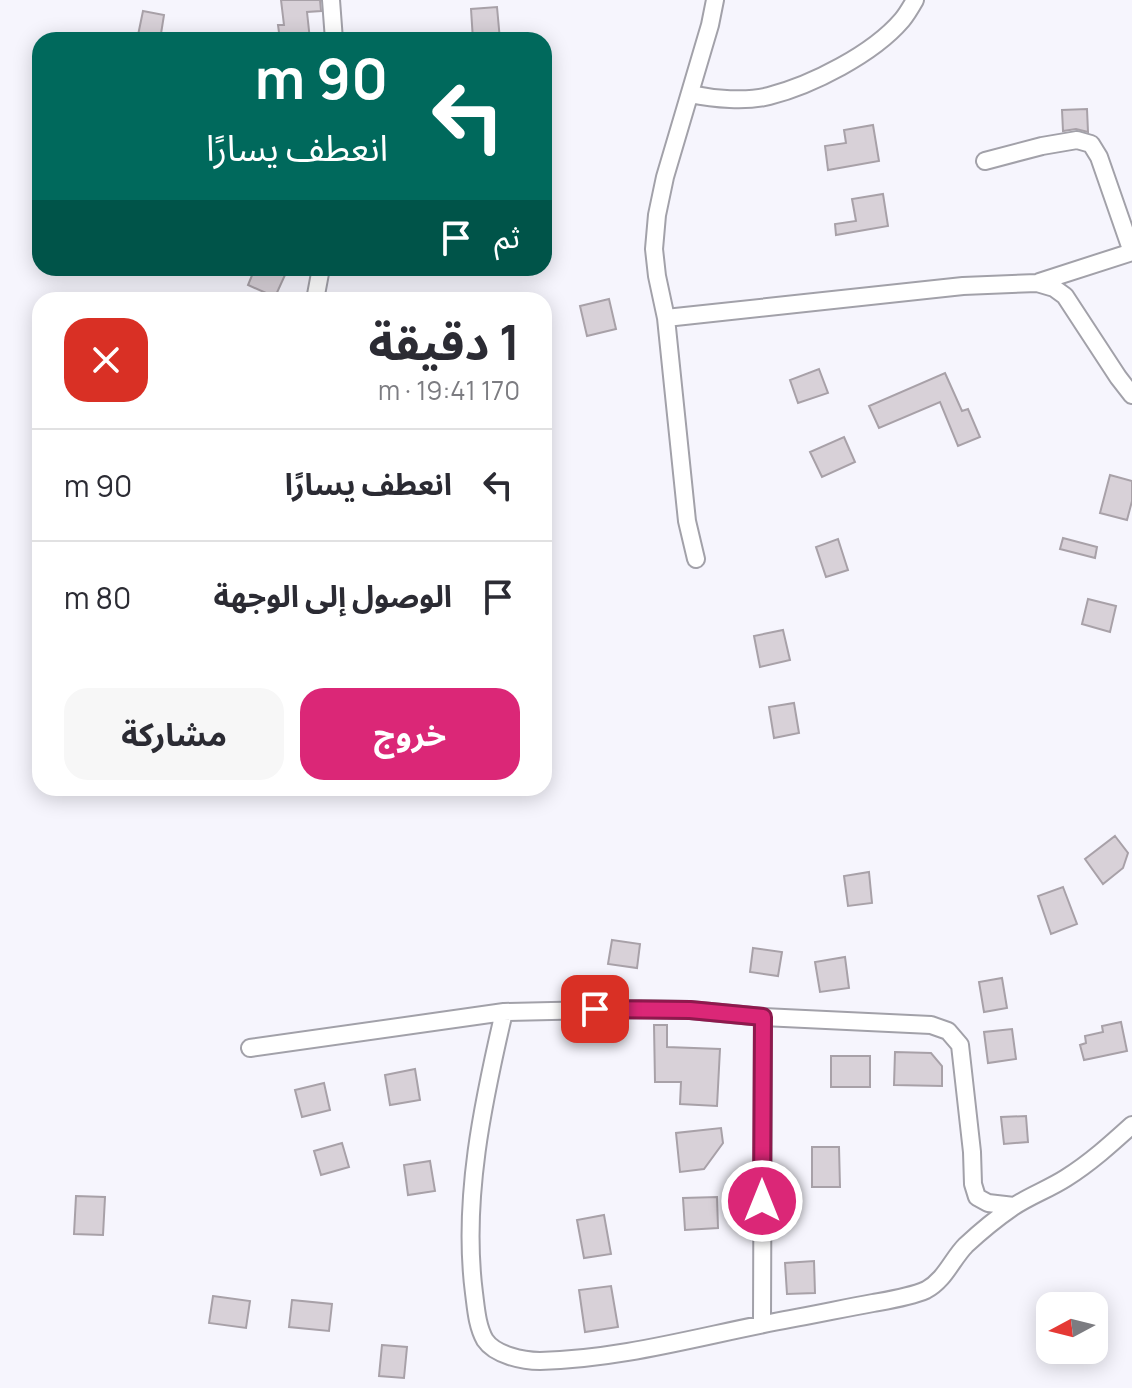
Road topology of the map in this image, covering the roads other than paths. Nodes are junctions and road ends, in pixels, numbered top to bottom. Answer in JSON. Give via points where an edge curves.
{"nodes":[{"id":1,"x":331,"y":0,"type":"edge"},
{"id":2,"x":715,"y":0,"type":"edge"},
{"id":3,"x":915,"y":0,"type":"edge"},
{"id":4,"x":333,"y":32,"type":"edge"},
{"id":5,"x":690,"y":94,"type":"junction"},
{"id":6,"x":985,"y":161,"type":"dead end"},
{"id":7,"x":1132,"y":252,"type":"edge"},
{"id":8,"x":1070,"y":273,"type":"junction"},
{"id":9,"x":1037,"y":283,"type":"junction"},
{"id":10,"x":1065,"y":296,"type":"junction"},
{"id":11,"x":666,"y":318,"type":"junction"},
{"id":12,"x":1132,"y":395,"type":"edge"},
{"id":13,"x":696,"y":559,"type":"dead end"},
{"id":14,"x":504,"y":1012,"type":"junction"},
{"id":15,"x":763,"y":1017,"type":"junction"},
{"id":16,"x":250,"y":1048,"type":"dead end"},
{"id":17,"x":1132,"y":1125,"type":"edge"},
{"id":18,"x":1014,"y":1206,"type":"junction"},
{"id":19,"x":762,"y":1324,"type":"junction"}],
"edges":[{"from":1,"to":4,"type":"street"},
{"from":2,"to":5,"type":"street"},
{"from":3,"to":5,"type":"street","via":[[902,20],[863,54],[813,80],[754,99]]},
{"from":5,"to":11,"type":"street","via":[[657,215],[654,249]]},
{"from":6,"to":7,"type":"street","via":[[1077,140],[1091,144]]},
{"from":7,"to":8,"type":"street"},
{"from":8,"to":9,"type":"street"},
{"from":8,"to":10,"type":"street"},
{"from":9,"to":10,"type":"street"},
{"from":9,"to":11,"type":"street"},
{"from":10,"to":12,"type":"street"},
{"from":11,"to":13,"type":"street","via":[[687,521]]},
{"from":14,"to":15,"type":"street","via":[[664,1009]]},
{"from":14,"to":16,"type":"street"},
{"from":14,"to":19,"type":"street","via":[[475,1166],[472,1281],[486,1342],[507,1355],[537,1361],[637,1352]]},
{"from":15,"to":18,"type":"street","via":[[931,1025],[948,1031],[960,1045],[977,1197]]},
{"from":15,"to":19,"type":"street"},
{"from":17,"to":18,"type":"street","via":[[1067,1178]]},
{"from":18,"to":19,"type":"street","via":[[965,1246],[945,1274],[925,1290]]}]}
